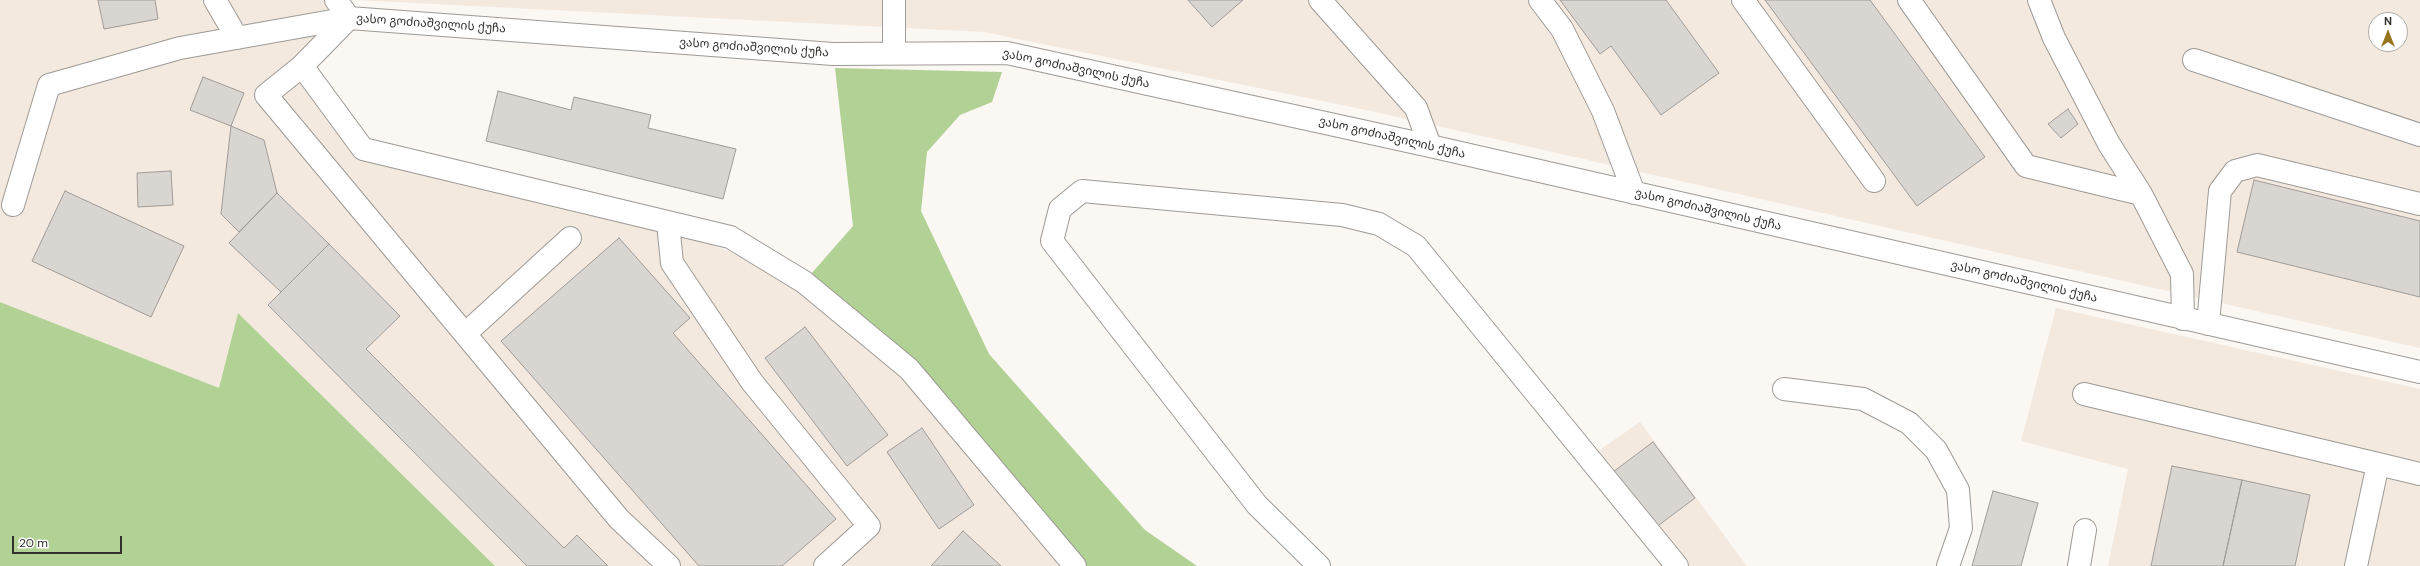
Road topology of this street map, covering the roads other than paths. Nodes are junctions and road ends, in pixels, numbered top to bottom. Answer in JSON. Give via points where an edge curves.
{"nodes":[{"id":1,"x":215,"y":0,"type":"edge"},
{"id":2,"x":336,"y":0,"type":"edge"},
{"id":3,"x":894,"y":0,"type":"edge"},
{"id":4,"x":1320,"y":0,"type":"edge"},
{"id":5,"x":1540,"y":0,"type":"edge"},
{"id":6,"x":1743,"y":0,"type":"edge"},
{"id":7,"x":1909,"y":0,"type":"edge"},
{"id":8,"x":2039,"y":0,"type":"edge"},
{"id":9,"x":349,"y":18,"type":"junction"},
{"id":10,"x":237,"y":38,"type":"junction"},
{"id":11,"x":894,"y":52,"type":"junction"},
{"id":12,"x":2194,"y":60,"type":"dead end"},
{"id":13,"x":302,"y":66,"type":"junction"},
{"id":14,"x":2420,"y":135,"type":"edge"},
{"id":15,"x":1430,"y":146,"type":"junction"},
{"id":16,"x":1874,"y":181,"type":"dead end"},
{"id":17,"x":1634,"y":193,"type":"junction"},
{"id":18,"x":2141,"y":194,"type":"junction"},
{"id":19,"x":2420,"y":204,"type":"edge"},
{"id":20,"x":13,"y":205,"type":"dead end"},
{"id":21,"x":668,"y":223,"type":"junction"},
{"id":22,"x":570,"y":238,"type":"dead end"},
{"id":23,"x":2183,"y":319,"type":"junction"},
{"id":24,"x":2208,"y":324,"type":"junction"},
{"id":25,"x":465,"y":334,"type":"junction"},
{"id":26,"x":2420,"y":372,"type":"edge"},
{"id":27,"x":1784,"y":389,"type":"dead end"},
{"id":28,"x":2084,"y":394,"type":"dead end"},
{"id":29,"x":2378,"y":464,"type":"junction"},
{"id":30,"x":2420,"y":474,"type":"edge"},
{"id":31,"x":2085,"y":530,"type":"dead end"},
{"id":32,"x":669,"y":566,"type":"edge"},
{"id":33,"x":825,"y":566,"type":"edge"},
{"id":34,"x":1075,"y":566,"type":"edge"},
{"id":35,"x":1319,"y":566,"type":"edge"},
{"id":36,"x":1677,"y":566,"type":"edge"},
{"id":37,"x":1948,"y":566,"type":"edge"},
{"id":38,"x":2079,"y":566,"type":"edge"},
{"id":39,"x":2356,"y":566,"type":"edge"}],
"edges":[{"from":1,"to":10,"type":"street"},
{"from":2,"to":9,"type":"street"},
{"from":3,"to":11,"type":"street"},
{"from":4,"to":15,"type":"street","via":[[1416,108]]},
{"from":5,"to":17,"type":"street","via":[[1562,29],[1603,111]]},
{"from":6,"to":16,"type":"street"},
{"from":7,"to":18,"type":"street","via":[[2026,166]]},
{"from":8,"to":18,"type":"street","via":[[2054,38],[2109,144]]},
{"from":9,"to":10,"type":"street","name":"ვასო გოძიაშვილის ქუჩა"},
{"from":9,"to":11,"type":"street","name":"ვასო გოძიაშვილის ქუჩა","via":[[833,54]]},
{"from":9,"to":13,"type":"street"},
{"from":10,"to":20,"type":"street","name":"ვასო გოძიაშვილის ქუჩა","via":[[180,48],[49,85]]},
{"from":11,"to":15,"type":"street","name":"ვასო გოძიაშვილის ქუჩა","via":[[1007,53]]},
{"from":12,"to":14,"type":"street"},
{"from":13,"to":21,"type":"street","via":[[363,149]]},
{"from":13,"to":25,"type":"street","via":[[266,95]]},
{"from":15,"to":17,"type":"street","name":"ვასო გოძიაშვილის ქუჩა"},
{"from":17,"to":23,"type":"street","name":"ვასო გოძიაშვილის ქუჩა"},
{"from":18,"to":23,"type":"street","via":[[2182,274]]},
{"from":19,"to":24,"type":"street","via":[[2257,165],[2235,171],[2220,191]]},
{"from":21,"to":33,"type":"street","via":[[672,263],[752,382],[869,526]]},
{"from":21,"to":34,"type":"street","via":[[730,237],[804,282],[910,369]]},
{"from":22,"to":25,"type":"street"},
{"from":23,"to":24,"type":"street","name":"ვასო გოძიაშვილის ქუჩა"},
{"from":24,"to":26,"type":"street","name":"ვასო გოძიაშვილის ქუჩა"},
{"from":25,"to":32,"type":"street","via":[[619,519]]},
{"from":27,"to":37,"type":"street","via":[[1863,399],[1909,423],[1936,450],[1958,490],[1961,528]]},
{"from":28,"to":29,"type":"street"},
{"from":29,"to":30,"type":"street"},
{"from":29,"to":39,"type":"street"},
{"from":31,"to":38,"type":"street"},
{"from":35,"to":36,"type":"street","via":[[1257,505],[1052,241],[1060,209],[1082,191],[1342,215],[1378,224],[1416,246]]}]}
